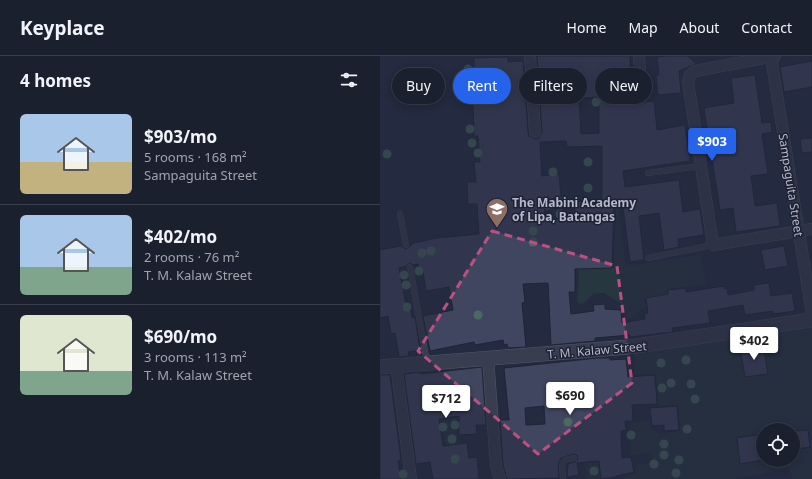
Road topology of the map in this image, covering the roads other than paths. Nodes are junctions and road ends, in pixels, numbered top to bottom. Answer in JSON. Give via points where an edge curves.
{"nodes":[{"id":1,"x":530,"y":56,"type":"edge"},
{"id":2,"x":639,"y":56,"type":"edge"},
{"id":3,"x":768,"y":57,"type":"edge"},
{"id":4,"x":639,"y":68,"type":"edge"},
{"id":5,"x":535,"y":132,"type":"dead end"},
{"id":6,"x":701,"y":166,"type":"junction"},
{"id":7,"x":648,"y":173,"type":"dead end"},
{"id":8,"x":400,"y":214,"type":"dead end"},
{"id":9,"x":812,"y":229,"type":"edge"},
{"id":10,"x":799,"y":232,"type":"junction"},
{"id":11,"x":406,"y":245,"type":"dead end"},
{"id":12,"x":713,"y":245,"type":"junction"},
{"id":13,"x":648,"y":258,"type":"dead end"},
{"id":14,"x":410,"y":267,"type":"dead end"},
{"id":15,"x":812,"y":314,"type":"edge"},
{"id":16,"x":812,"y":320,"type":"edge"},
{"id":17,"x":488,"y":358,"type":"junction"},
{"id":18,"x":427,"y":363,"type":"junction"},
{"id":19,"x":396,"y":366,"type":"junction"},
{"id":20,"x":380,"y":367,"type":"edge"},
{"id":21,"x":574,"y":458,"type":"dead end"},
{"id":22,"x":411,"y":479,"type":"edge"},
{"id":23,"x":500,"y":479,"type":"edge"},
{"id":24,"x":563,"y":479,"type":"edge"}],
"edges":[{"from":1,"to":5,"type":"street"},
{"from":2,"to":4,"type":"street"},
{"from":3,"to":6,"type":"street","via":[[695,71],[690,75],[688,82]]},
{"from":3,"to":10,"type":"street","name":"Sampaguita Street"},
{"from":6,"to":7,"type":"lane"},
{"from":6,"to":12,"type":"street"},
{"from":8,"to":11,"type":"lane"},
{"from":9,"to":10,"type":"street"},
{"from":10,"to":12,"type":"street"},
{"from":10,"to":15,"type":"street","name":"Sampaguita Street"},
{"from":12,"to":13,"type":"lane"},
{"from":14,"to":18,"type":"lane"},
{"from":16,"to":17,"type":"street","name":"T. M. Kalaw Street","via":[[642,346]]},
{"from":17,"to":18,"type":"street","name":"T. M. Kalaw Street"},
{"from":17,"to":23,"type":"street","via":[[496,466]]},
{"from":18,"to":19,"type":"street","name":"T. M. Kalaw Street"},
{"from":19,"to":20,"type":"street","name":"T. M. Kalaw Street"},
{"from":19,"to":22,"type":"street"},
{"from":21,"to":24,"type":"lane","via":[[563,462]]}]}
